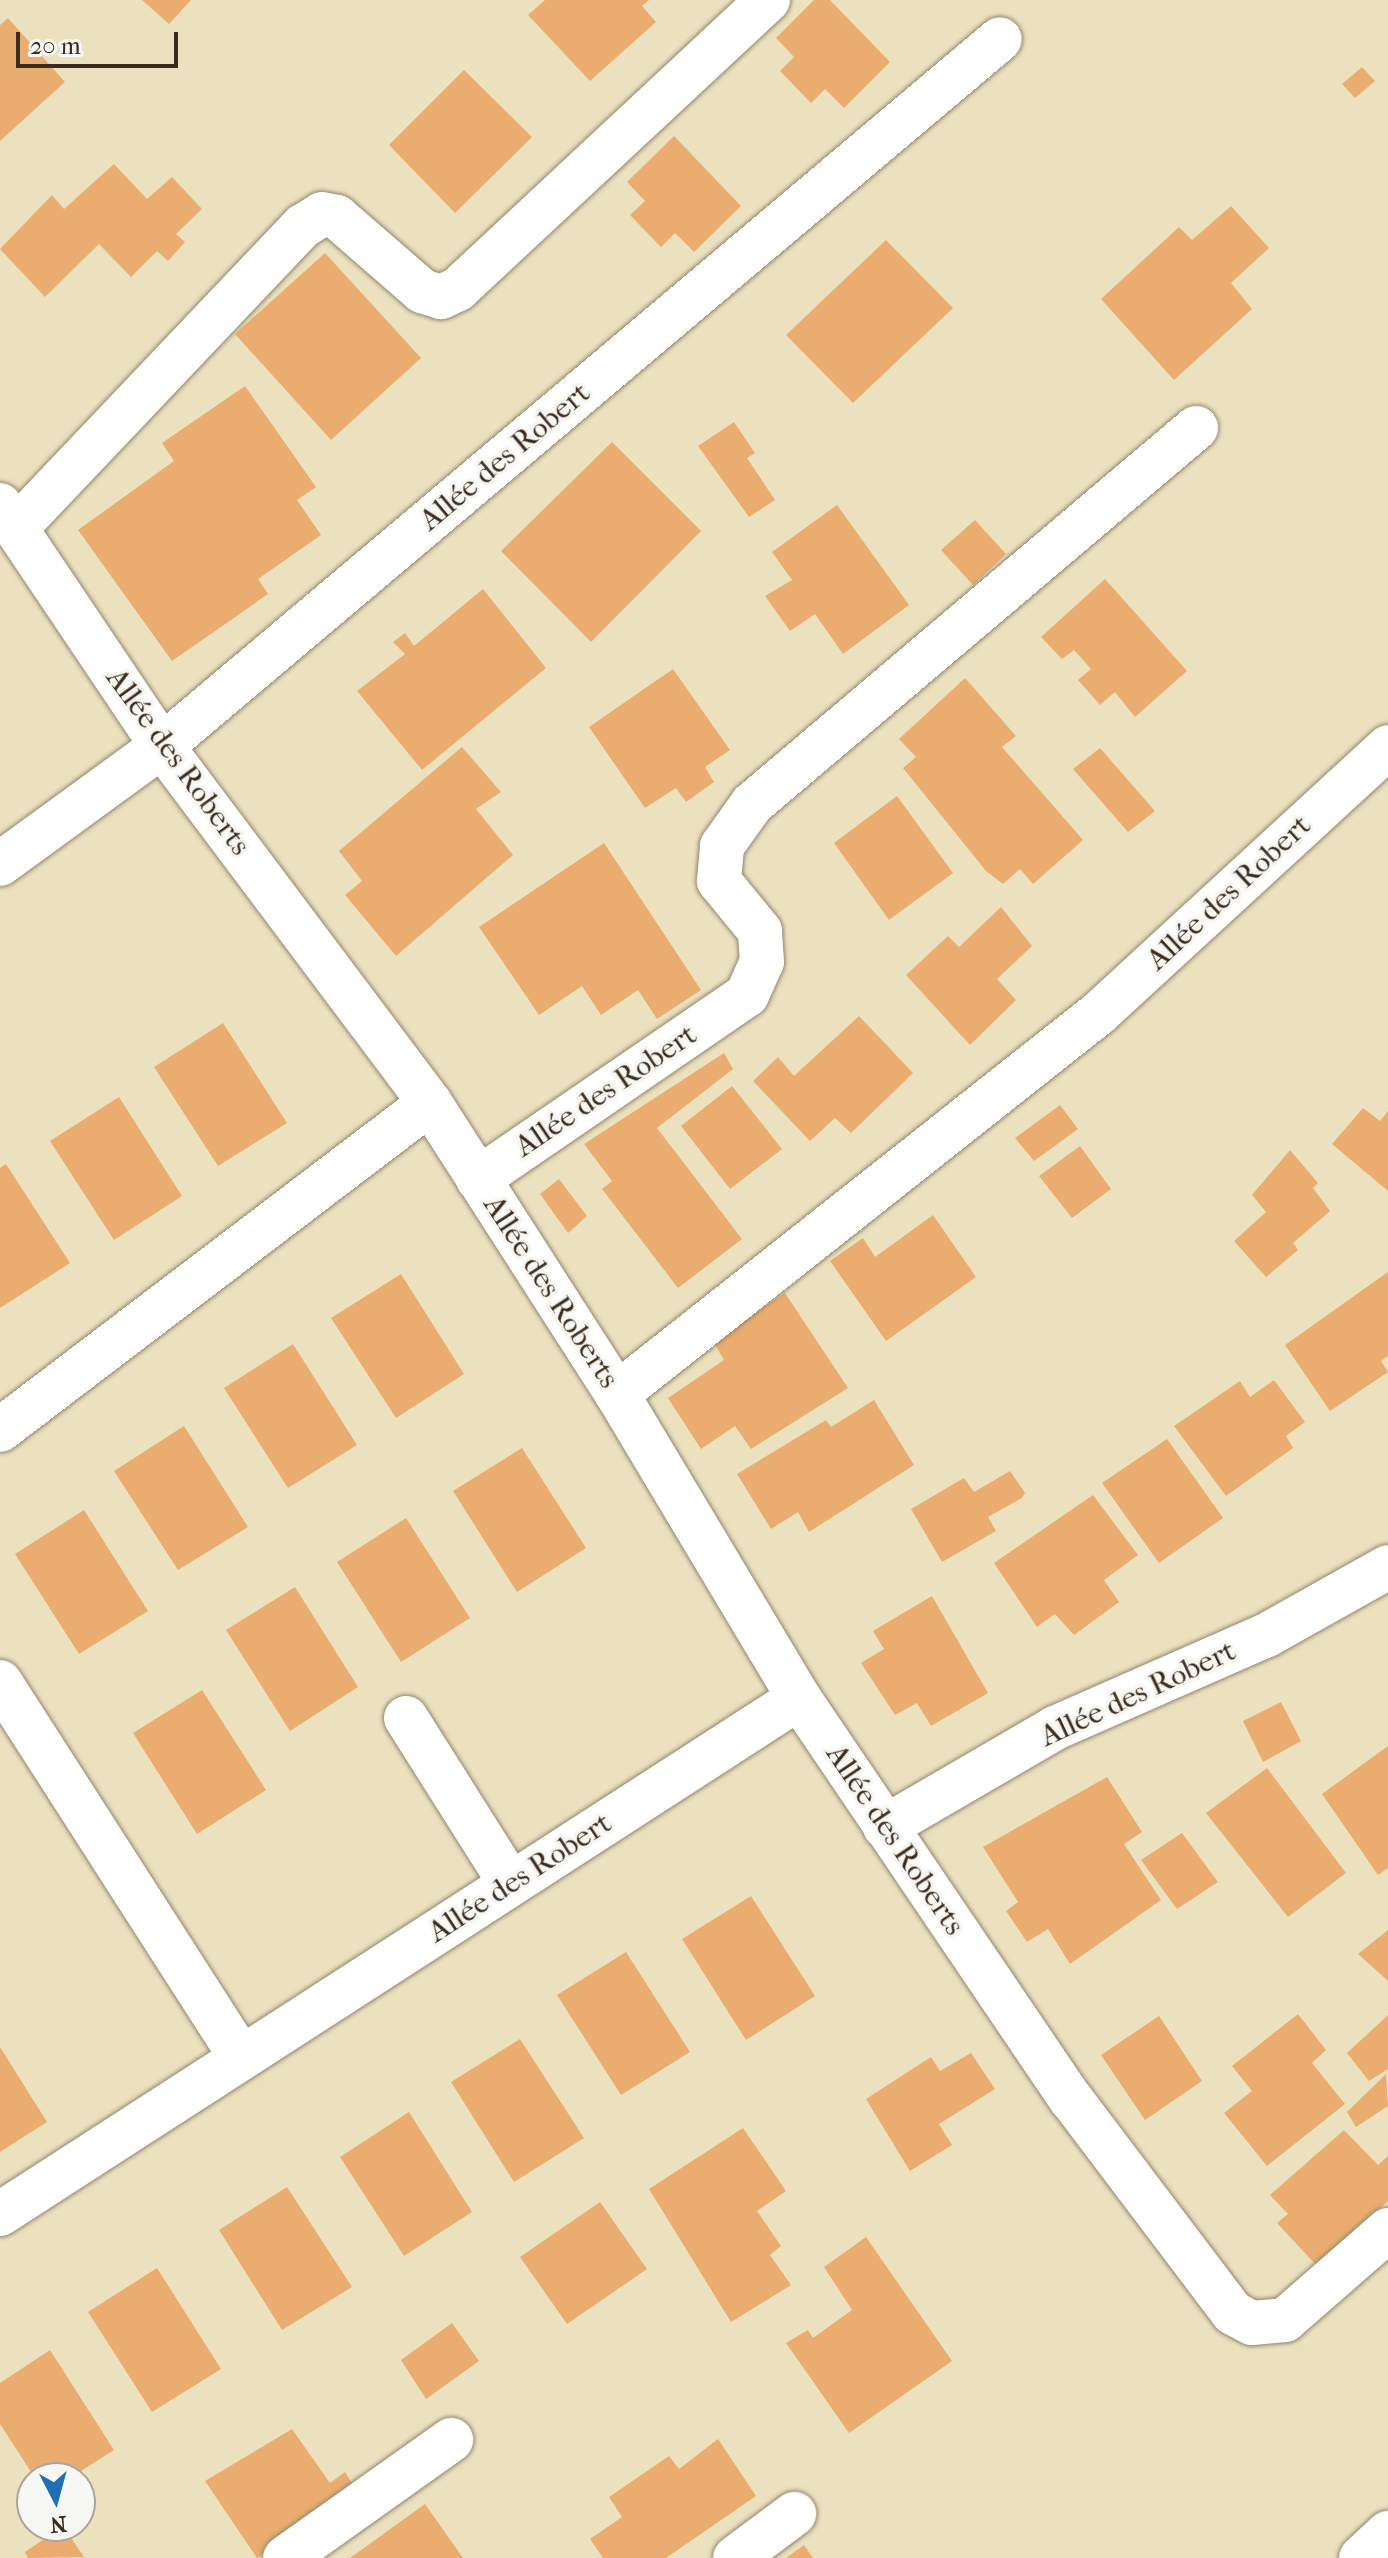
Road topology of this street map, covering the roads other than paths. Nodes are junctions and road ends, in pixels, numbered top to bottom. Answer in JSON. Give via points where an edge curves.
{"nodes":[{"id":1,"x":768,"y":0,"type":"edge"},
{"id":2,"x":1000,"y":39,"type":"dead end"},
{"id":3,"x":1196,"y":428,"type":"dead end"},
{"id":4,"x":8,"y":516,"type":"edge"},
{"id":5,"x":162,"y":746,"type":"junction"},
{"id":6,"x":1388,"y":747,"type":"edge"},
{"id":7,"x":0,"y":864,"type":"edge"},
{"id":8,"x":430,"y":1103,"type":"junction"},
{"id":9,"x":478,"y":1179,"type":"junction"},
{"id":10,"x":617,"y":1394,"type":"junction"},
{"id":11,"x":0,"y":1430,"type":"edge"},
{"id":12,"x":1388,"y":1567,"type":"edge"},
{"id":13,"x":0,"y":1682,"type":"edge"},
{"id":14,"x":799,"y":1698,"type":"junction"},
{"id":15,"x":406,"y":1718,"type":"dead end"},
{"id":16,"x":885,"y":1827,"type":"junction"},
{"id":17,"x":511,"y":1884,"type":"junction"},
{"id":18,"x":241,"y":2057,"type":"junction"},
{"id":19,"x":0,"y":2214,"type":"edge"},
{"id":20,"x":1388,"y":2230,"type":"edge"},
{"id":21,"x":451,"y":2440,"type":"dead end"},
{"id":22,"x":794,"y":2514,"type":"dead end"},
{"id":23,"x":1388,"y":2533,"type":"edge"},
{"id":24,"x":285,"y":2558,"type":"edge"},
{"id":25,"x":735,"y":2558,"type":"edge"},
{"id":26,"x":1361,"y":2558,"type":"edge"}],
"edges":[{"from":1,"to":4,"type":"street","via":[[458,289],[441,297],[422,291],[337,217],[322,214],[303,226]]},
{"from":2,"to":5,"type":"street","name":"Allée des Robert"},
{"from":3,"to":9,"type":"street","name":"Allée des Robert","via":[[752,804],[722,846],[719,881],[760,931],[762,962],[747,995]]},
{"from":4,"to":5,"type":"street","name":"Allée des Roberts"},
{"from":5,"to":7,"type":"street","name":"Allée des Robert"},
{"from":5,"to":8,"type":"street","name":"Allée des Roberts"},
{"from":6,"to":10,"type":"street","name":"Allée des Robert","via":[[1099,1013]]},
{"from":8,"to":9,"type":"street","name":"Allée des Roberts"},
{"from":8,"to":11,"type":"street"},
{"from":9,"to":10,"type":"street","name":"Allée des Roberts"},
{"from":10,"to":14,"type":"street","name":"Allée des Roberts"},
{"from":12,"to":16,"type":"street","name":"Allée des Robert","via":[[1267,1635],[1055,1728]]},
{"from":13,"to":18,"type":"street"},
{"from":14,"to":16,"type":"street","name":"Allée des Roberts"},
{"from":14,"to":17,"type":"street","name":"Allée des Robert"},
{"from":15,"to":17,"type":"street"},
{"from":16,"to":20,"type":"street","name":"Allée des Roberts","via":[[1071,2099],[1233,2313],[1252,2323],[1285,2320]]},
{"from":17,"to":18,"type":"street","name":"Allée des Robert"},
{"from":18,"to":19,"type":"street","name":"Allée des Robert"},
{"from":21,"to":24,"type":"street"},
{"from":22,"to":25,"type":"street"},
{"from":23,"to":26,"type":"street"}]}
